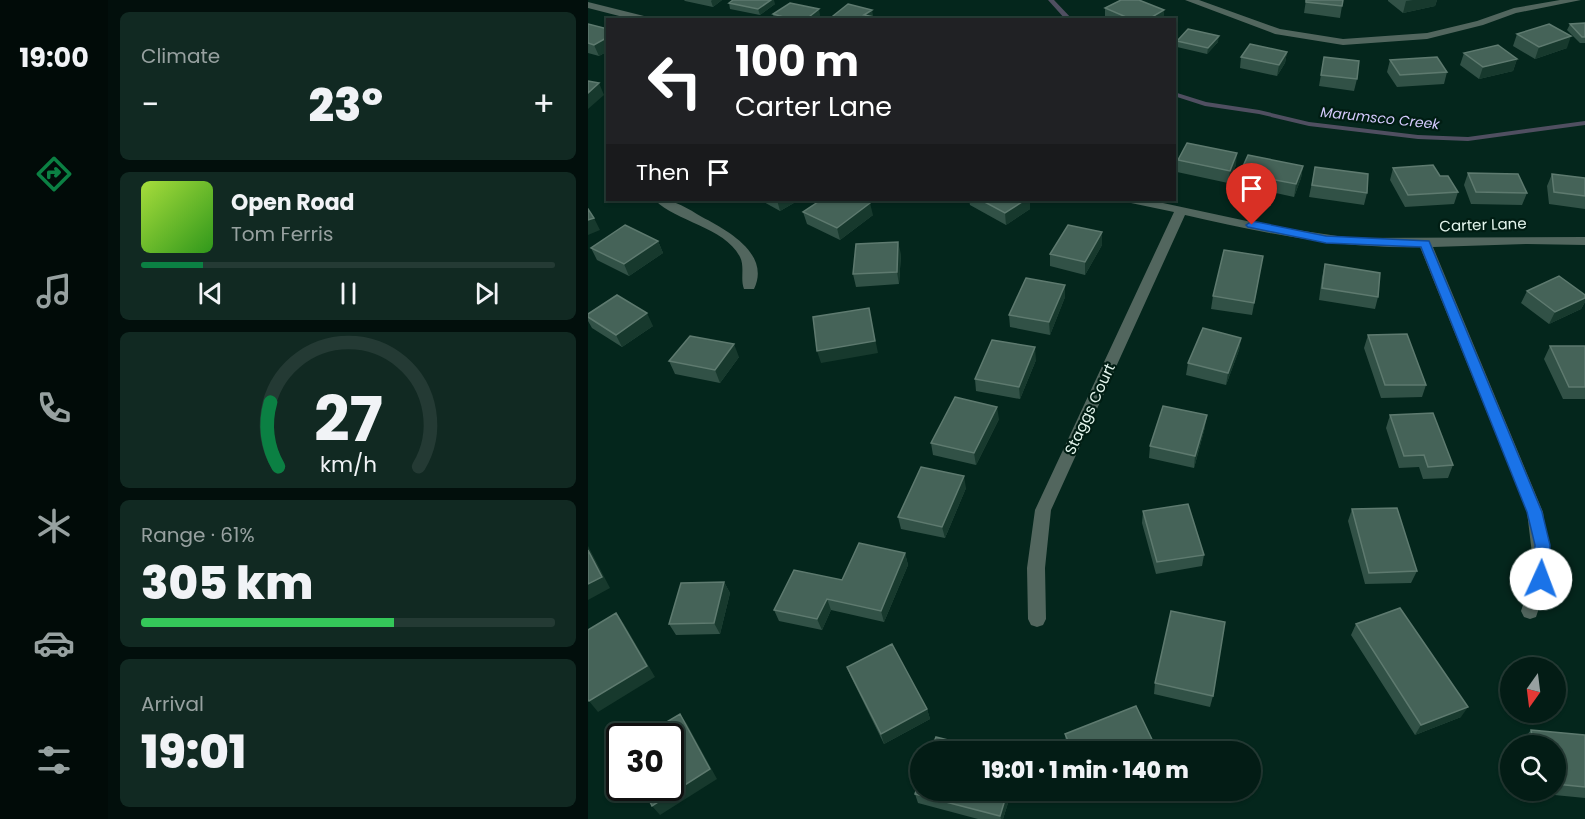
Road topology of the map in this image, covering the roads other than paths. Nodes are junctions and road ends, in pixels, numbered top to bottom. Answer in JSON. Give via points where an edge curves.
{"nodes":[{"id":1,"x":1190,"y":0,"type":"edge"},
{"id":2,"x":1575,"y":0,"type":"edge"},
{"id":3,"x":588,"y":5,"type":"edge"},
{"id":4,"x":641,"y":18,"type":"edge"},
{"id":5,"x":663,"y":201,"type":"edge"},
{"id":6,"x":1140,"y":201,"type":"edge"},
{"id":7,"x":1182,"y":209,"type":"junction"},
{"id":8,"x":1585,"y":241,"type":"edge"},
{"id":9,"x":1425,"y":243,"type":"junction"},
{"id":10,"x":749,"y":286,"type":"dead end"},
{"id":11,"x":1530,"y":611,"type":"dead end"},
{"id":12,"x":1037,"y":619,"type":"dead end"}],
"edges":[{"from":1,"to":2,"type":"street","via":[[1278,32],[1343,42],[1427,36],[1514,11]]},
{"from":3,"to":4,"type":"street"},
{"from":5,"to":10,"type":"street","via":[[745,252],[751,270]]},
{"from":6,"to":7,"type":"street","name":"Carter Lane"},
{"from":7,"to":9,"type":"street","name":"Carter Lane","via":[[1312,237]]},
{"from":7,"to":12,"type":"street","name":"Staggs Court","via":[[1044,510],[1036,568]]},
{"from":8,"to":9,"type":"street","name":"Carter Lane"},
{"from":9,"to":11,"type":"street","via":[[1535,512],[1542,545],[1541,579]]}]}
